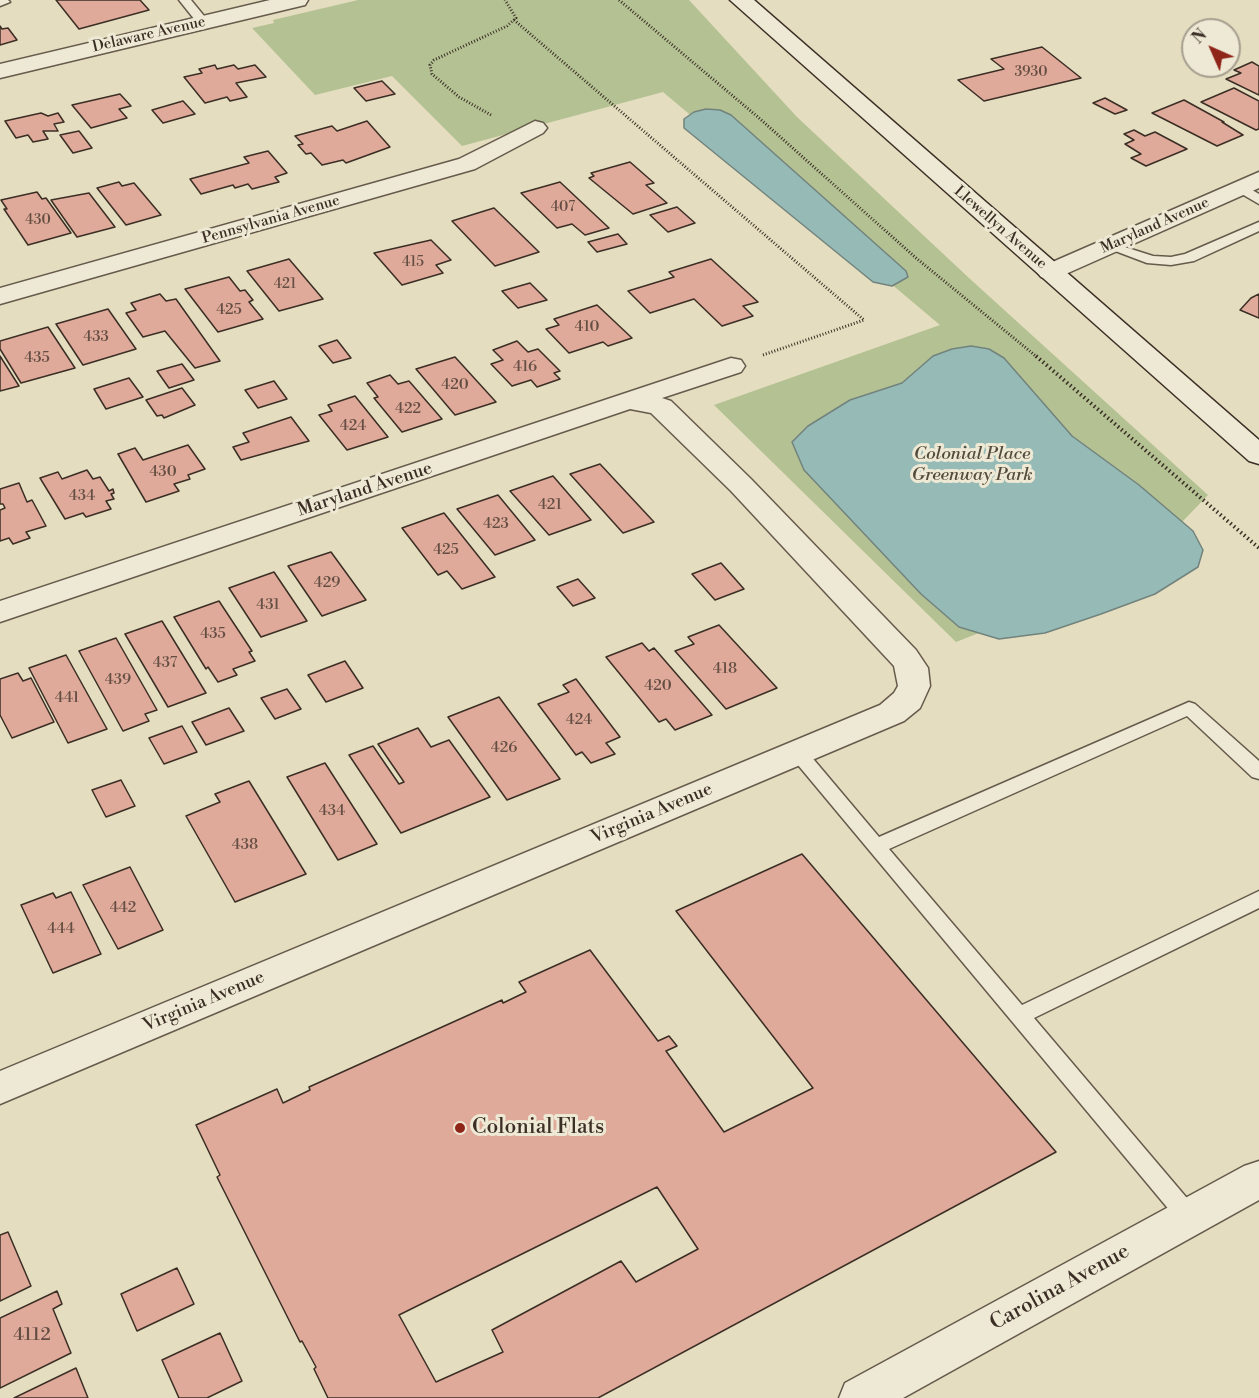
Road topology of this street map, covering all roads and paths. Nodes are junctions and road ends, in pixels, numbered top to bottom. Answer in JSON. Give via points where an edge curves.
{"nodes":[{"id":1,"x":297,"y":0,"type":"edge"},
{"id":2,"x":506,"y":0,"type":"edge"},
{"id":3,"x":619,"y":0,"type":"edge"},
{"id":4,"x":741,"y":0,"type":"edge"},
{"id":5,"x":192,"y":10,"type":"edge"},
{"id":6,"x":514,"y":20,"type":"junction"},
{"id":7,"x":0,"y":71,"type":"edge"},
{"id":8,"x":535,"y":128,"type":"joint"},
{"id":9,"x":1253,"y":189,"type":"edge"},
{"id":10,"x":1259,"y":226,"type":"edge"},
{"id":11,"x":1109,"y":246,"type":"junction"},
{"id":12,"x":1050,"y":272,"type":"junction"},
{"id":13,"x":0,"y":296,"type":"edge"},
{"id":14,"x":731,"y":366,"type":"joint"},
{"id":15,"x":630,"y":401,"type":"junction"},
{"id":16,"x":1259,"y":455,"type":"edge"},
{"id":17,"x":1259,"y":548,"type":"edge"},
{"id":18,"x":0,"y":612,"type":"edge"},
{"id":19,"x":797,"y":753,"type":"junction"},
{"id":20,"x":1259,"y":772,"type":"edge"},
{"id":21,"x":876,"y":848,"type":"junction"},
{"id":22,"x":1259,"y":899,"type":"edge"},
{"id":23,"x":1020,"y":1017,"type":"junction"},
{"id":24,"x":0,"y":1088,"type":"edge"},
{"id":25,"x":1259,"y":1179,"type":"edge"},
{"id":26,"x":1189,"y":1216,"type":"junction"},
{"id":27,"x":861,"y":1398,"type":"edge"}],
"edges":[{"from":1,"to":5,"type":"street","name":"Delaware Avenue"},
{"from":2,"to":6,"type":"path"},
{"from":3,"to":17,"type":"path"},
{"from":4,"to":12,"type":"street","name":"Llewellyn Avenue"},
{"from":5,"to":7,"type":"street","name":"Delaware Avenue"},
{"from":6,"to":8,"type":"path","via":[[430,65],[432,74],[487,114]]},
{"from":6,"to":14,"type":"path","via":[[864,320]]},
{"from":8,"to":13,"type":"street","name":"Pennsylvania Avenue","via":[[467,164]]},
{"from":9,"to":11,"type":"street","name":"Maryland Avenue"},
{"from":10,"to":11,"type":"lane","via":[[1189,258],[1171,261],[1152,260]]},
{"from":11,"to":12,"type":"street","name":"Maryland Avenue"},
{"from":12,"to":16,"type":"street","name":"Llewellyn Avenue"},
{"from":14,"to":15,"type":"street","name":"Maryland Avenue"},
{"from":15,"to":18,"type":"street","name":"Maryland Avenue"},
{"from":15,"to":19,"type":"street","name":"Virginia Avenue","via":[[661,407],[741,485],[912,668],[914,686],[908,699],[892,713]]},
{"from":19,"to":21,"type":"lane"},
{"from":19,"to":24,"type":"street","name":"Virginia Avenue"},
{"from":20,"to":21,"type":"lane","via":[[1190,708]]},
{"from":21,"to":23,"type":"lane"},
{"from":22,"to":23,"type":"lane"},
{"from":23,"to":26,"type":"lane"},
{"from":25,"to":26,"type":"street","name":"Carolina Avenue"},
{"from":26,"to":27,"type":"street","name":"Carolina Avenue"}]}
